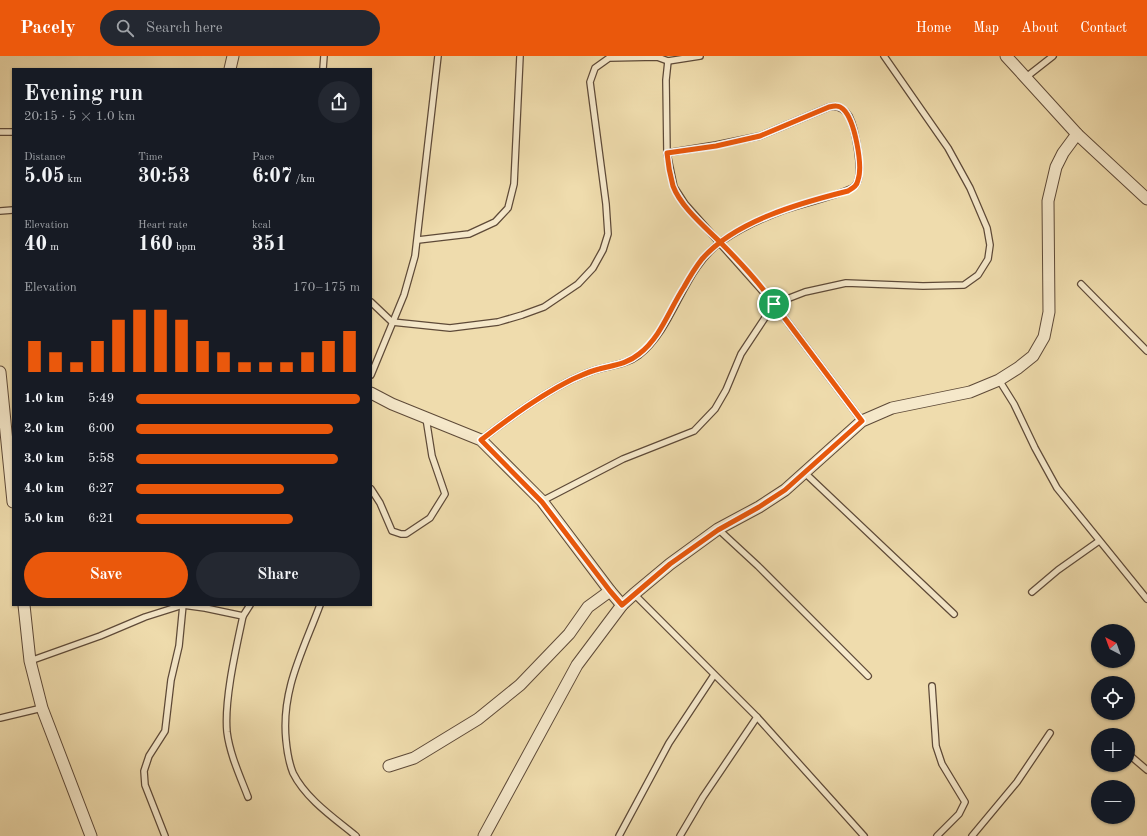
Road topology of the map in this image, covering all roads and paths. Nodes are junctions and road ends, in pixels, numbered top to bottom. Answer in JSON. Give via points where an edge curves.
{"nodes":[{"id":1,"x":233,"y":56,"type":"edge"},
{"id":2,"x":324,"y":56,"type":"edge"},
{"id":3,"x":438,"y":56,"type":"edge"},
{"id":4,"x":520,"y":56,"type":"edge"},
{"id":5,"x":700,"y":56,"type":"edge"},
{"id":6,"x":884,"y":56,"type":"edge"},
{"id":7,"x":1006,"y":56,"type":"edge"},
{"id":8,"x":1053,"y":56,"type":"edge"},
{"id":9,"x":668,"y":61,"type":"junction"},
{"id":10,"x":230,"y":68,"type":"edge"},
{"id":11,"x":323,"y":68,"type":"edge"},
{"id":12,"x":1024,"y":78,"type":"junction"},
{"id":13,"x":0,"y":132,"type":"edge"},
{"id":14,"x":12,"y":132,"type":"edge"},
{"id":15,"x":1077,"y":134,"type":"junction"},
{"id":16,"x":667,"y":153,"type":"junction"},
{"id":17,"x":1147,"y":199,"type":"edge"},
{"id":18,"x":12,"y":210,"type":"edge"},
{"id":19,"x":0,"y":211,"type":"edge"},
{"id":20,"x":418,"y":240,"type":"junction"},
{"id":21,"x":721,"y":242,"type":"junction"},
{"id":22,"x":1081,"y":284,"type":"dead end"},
{"id":23,"x":372,"y":303,"type":"edge"},
{"id":24,"x":774,"y":304,"type":"junction"},
{"id":25,"x":392,"y":322,"type":"junction"},
{"id":26,"x":1147,"y":351,"type":"edge"},
{"id":27,"x":0,"y":372,"type":"edge"},
{"id":28,"x":372,"y":372,"type":"edge"},
{"id":29,"x":999,"y":380,"type":"junction"},
{"id":30,"x":372,"y":394,"type":"edge"},
{"id":31,"x":426,"y":418,"type":"junction"},
{"id":32,"x":862,"y":421,"type":"junction"},
{"id":33,"x":481,"y":440,"type":"junction"},
{"id":34,"x":805,"y":473,"type":"junction"},
{"id":35,"x":372,"y":491,"type":"edge"},
{"id":36,"x":12,"y":492,"type":"edge"},
{"id":37,"x":542,"y":502,"type":"junction"},
{"id":38,"x":718,"y":530,"type":"junction"},
{"id":39,"x":1099,"y":541,"type":"junction"},
{"id":40,"x":610,"y":591,"type":"junction"},
{"id":41,"x":1032,"y":592,"type":"dead end"},
{"id":42,"x":634,"y":594,"type":"junction"},
{"id":43,"x":1147,"y":600,"type":"edge"},
{"id":44,"x":622,"y":605,"type":"junction"},
{"id":45,"x":24,"y":606,"type":"edge"},
{"id":46,"x":180,"y":606,"type":"edge"},
{"id":47,"x":183,"y":606,"type":"edge"},
{"id":48,"x":191,"y":606,"type":"edge"},
{"id":49,"x":249,"y":606,"type":"edge"},
{"id":50,"x":320,"y":606,"type":"edge"},
{"id":51,"x":954,"y":614,"type":"dead end"},
{"id":52,"x":243,"y":616,"type":"junction"},
{"id":53,"x":30,"y":661,"type":"junction"},
{"id":54,"x":714,"y":675,"type":"junction"},
{"id":55,"x":868,"y":676,"type":"dead end"},
{"id":56,"x":932,"y":686,"type":"dead end"},
{"id":57,"x":42,"y":708,"type":"junction"},
{"id":58,"x":757,"y":717,"type":"junction"},
{"id":59,"x":0,"y":718,"type":"edge"},
{"id":60,"x":1050,"y":733,"type":"dead end"},
{"id":61,"x":1135,"y":760,"type":"edge"},
{"id":62,"x":389,"y":766,"type":"dead end"},
{"id":63,"x":1147,"y":770,"type":"edge"},
{"id":64,"x":248,"y":797,"type":"dead end"},
{"id":65,"x":91,"y":836,"type":"edge"},
{"id":66,"x":165,"y":836,"type":"edge"},
{"id":67,"x":356,"y":836,"type":"edge"},
{"id":68,"x":484,"y":836,"type":"edge"},
{"id":69,"x":619,"y":836,"type":"edge"},
{"id":70,"x":680,"y":836,"type":"edge"},
{"id":71,"x":864,"y":836,"type":"edge"},
{"id":72,"x":937,"y":836,"type":"edge"},
{"id":73,"x":972,"y":836,"type":"edge"}],
"edges":[{"from":1,"to":10,"type":"street"},
{"from":2,"to":11,"type":"lane"},
{"from":3,"to":20,"type":"lane"},
{"from":4,"to":20,"type":"lane","via":[[514,184],[508,208],[495,222],[469,234]]},
{"from":5,"to":9,"type":"lane"},
{"from":6,"to":24,"type":"lane","via":[[948,148],[970,188],[987,228],[990,245],[988,259],[978,275],[964,285],[846,283],[805,292]]},
{"from":7,"to":12,"type":"street"},
{"from":8,"to":12,"type":"lane"},
{"from":9,"to":16,"type":"lane"},
{"from":9,"to":25,"type":"lane","via":[[657,57],[609,58],[600,62],[592,74],[590,82],[608,234],[593,268],[578,284],[544,307],[498,322],[450,328]]},
{"from":12,"to":15,"type":"street"},
{"from":13,"to":14,"type":"lane"},
{"from":15,"to":17,"type":"street"},
{"from":15,"to":29,"type":"street","via":[[1056,167],[1048,200],[1049,312],[1044,337],[1033,356]]},
{"from":16,"to":21,"type":"lane","via":[[674,187],[685,204]]},
{"from":16,"to":21,"type":"lane","via":[[760,136],[829,107],[839,107],[847,114],[855,136],[860,173],[855,186],[848,191],[783,210]]},
{"from":18,"to":19,"type":"lane"},
{"from":20,"to":25,"type":"lane","via":[[404,295]]},
{"from":21,"to":24,"type":"lane"},
{"from":21,"to":33,"type":"lane","via":[[702,260],[682,289],[667,318],[648,346],[638,355],[629,361],[571,380]]},
{"from":22,"to":26,"type":"lane"},
{"from":23,"to":25,"type":"lane"},
{"from":24,"to":32,"type":"lane"},
{"from":24,"to":37,"type":"lane","via":[[741,354],[715,409],[694,431],[623,459]]},
{"from":25,"to":28,"type":"lane"},
{"from":27,"to":36,"type":"street"},
{"from":29,"to":32,"type":"street","via":[[970,392],[892,408]]},
{"from":29,"to":39,"type":"lane","via":[[1057,488]]},
{"from":30,"to":31,"type":"street"},
{"from":31,"to":33,"type":"street"},
{"from":31,"to":35,"type":"lane","via":[[432,456],[445,494],[439,506],[424,523],[406,534],[397,534],[392,531]]},
{"from":32,"to":34,"type":"street"},
{"from":33,"to":37,"type":"street"},
{"from":34,"to":38,"type":"street","via":[[759,507]]},
{"from":34,"to":51,"type":"lane"},
{"from":37,"to":40,"type":"street"},
{"from":38,"to":42,"type":"street","via":[[670,564]]},
{"from":38,"to":55,"type":"lane","via":[[758,566]]},
{"from":39,"to":41,"type":"lane"},
{"from":39,"to":43,"type":"lane"},
{"from":40,"to":44,"type":"street"},
{"from":40,"to":62,"type":"street","via":[[588,607],[569,634],[520,685],[478,719],[414,758]]},
{"from":42,"to":44,"type":"street"},
{"from":42,"to":54,"type":"lane"},
{"from":44,"to":68,"type":"street","via":[[577,666]]},
{"from":45,"to":53,"type":"street"},
{"from":46,"to":53,"type":"lane"},
{"from":47,"to":66,"type":"lane","via":[[165,731],[149,756],[144,771],[144,786]]},
{"from":48,"to":52,"type":"lane"},
{"from":49,"to":52,"type":"lane"},
{"from":50,"to":67,"type":"lane","via":[[300,650],[288,694],[285,713],[287,753],[294,773],[307,792],[324,810]]},
{"from":52,"to":64,"type":"lane","via":[[234,660],[227,731],[233,760]]},
{"from":53,"to":57,"type":"street"},
{"from":54,"to":58,"type":"lane"},
{"from":54,"to":69,"type":"lane","via":[[669,743]]},
{"from":56,"to":72,"type":"lane","via":[[936,746],[942,764],[965,802],[959,814]]},
{"from":57,"to":59,"type":"lane"},
{"from":57,"to":65,"type":"street"},
{"from":58,"to":70,"type":"lane"},
{"from":58,"to":71,"type":"lane"},
{"from":60,"to":73,"type":"lane","via":[[1017,782]]},
{"from":61,"to":63,"type":"lane"}]}
